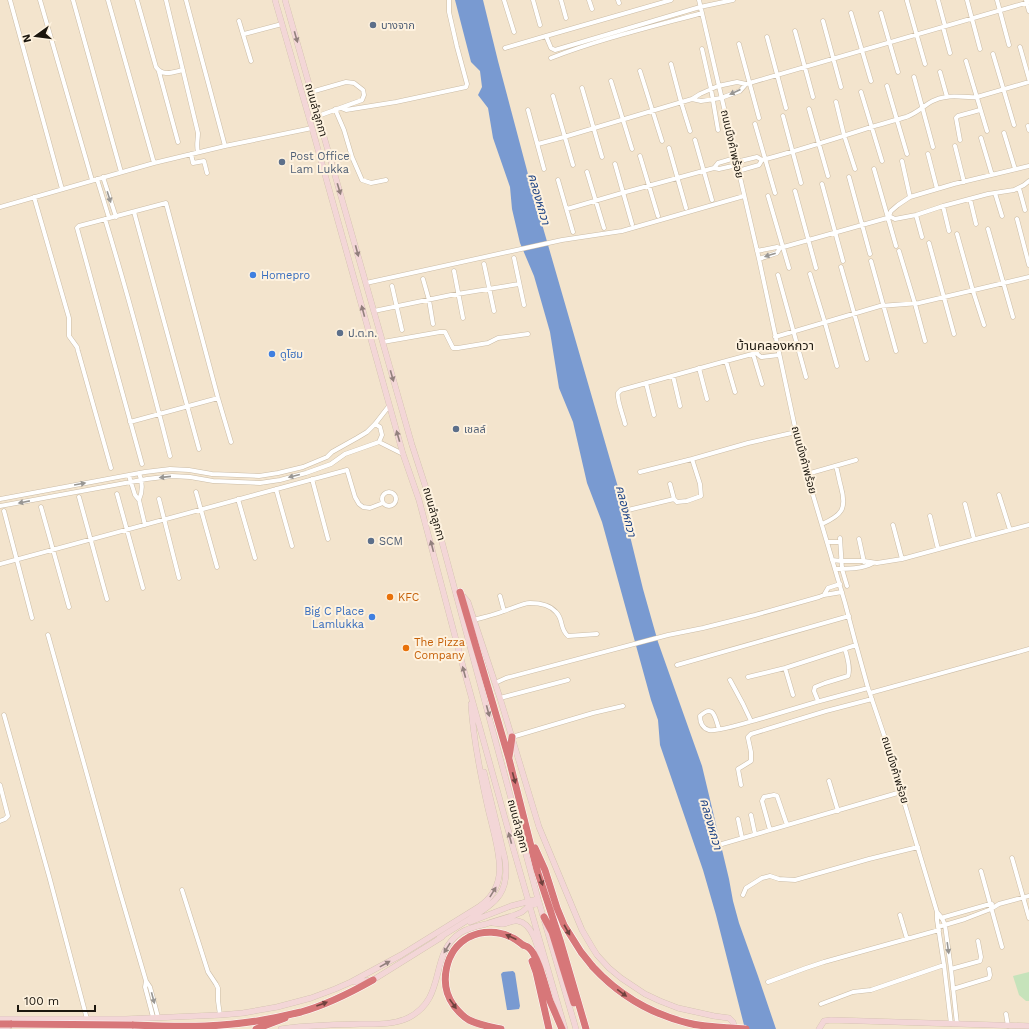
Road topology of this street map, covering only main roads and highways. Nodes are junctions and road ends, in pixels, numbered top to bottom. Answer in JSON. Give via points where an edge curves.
{"nodes":[{"id":1,"x":275,"y":0,"type":"edge"},
{"id":2,"x":285,"y":0,"type":"edge"},
{"id":3,"x":453,"y":580,"type":"junction"},
{"id":4,"x":460,"y":592,"type":"junction"},
{"id":5,"x":470,"y":692,"type":"junction"},
{"id":6,"x":472,"y":721,"type":"junction"},
{"id":7,"x":512,"y":737,"type":"junction"},
{"id":8,"x":509,"y":759,"type":"junction"},
{"id":9,"x":527,"y":829,"type":"junction"},
{"id":10,"x":524,"y":848,"type":"junction"},
{"id":11,"x":514,"y":851,"type":"junction"},
{"id":12,"x":539,"y":901,"type":"junction"},
{"id":13,"x":529,"y":904,"type":"junction"},
{"id":14,"x":501,"y":909,"type":"junction"},
{"id":15,"x":544,"y":917,"type":"junction"},
{"id":16,"x":504,"y":918,"type":"junction"},
{"id":17,"x":488,"y":923,"type":"junction"},
{"id":18,"x":439,"y":938,"type":"junction"},
{"id":19,"x":523,"y":946,"type":"junction"},
{"id":20,"x":373,"y":980,"type":"junction"},
{"id":21,"x":351,"y":982,"type":"junction"},
{"id":22,"x":557,"y":1002,"type":"junction"},
{"id":23,"x":302,"y":1012,"type":"junction"},
{"id":24,"x":29,"y":1018,"type":"junction"},
{"id":25,"x":0,"y":1020,"type":"edge"},
{"id":26,"x":0,"y":1024,"type":"edge"},
{"id":27,"x":1029,"y":1026,"type":"edge"},
{"id":28,"x":2,"y":1029,"type":"edge"},
{"id":29,"x":256,"y":1029,"type":"edge"},
{"id":30,"x":281,"y":1029,"type":"edge"},
{"id":31,"x":501,"y":1029,"type":"edge"},
{"id":32,"x":549,"y":1029,"type":"edge"},
{"id":33,"x":564,"y":1029,"type":"edge"},
{"id":34,"x":576,"y":1029,"type":"edge"},
{"id":35,"x":585,"y":1029,"type":"edge"},
{"id":36,"x":735,"y":1029,"type":"edge"},
{"id":37,"x":746,"y":1029,"type":"edge"},
{"id":38,"x":819,"y":1029,"type":"edge"}],
"edges":[{"from":5,"to":1,"type":"main road","name":"ถนนลำลูกกา","one_way":true,"via":[[419,500],[389,406]]},
{"from":2,"to":3,"type":"main road","name":"ถนนลำลูกกา","one_way":true},
{"from":3,"to":4,"type":"main road"},
{"from":3,"to":10,"type":"main road","name":"ถนนลำลูกกา","one_way":true},
{"from":4,"to":7,"type":"main road","via":[[468,602]]},
{"from":4,"to":8,"type":"highway"},
{"from":5,"to":6,"type":"main road"},
{"from":11,"to":5,"type":"main road","name":"ถนนลำลูกกา","one_way":true},
{"from":6,"to":18,"type":"main road","via":[[505,859],[506,877],[503,888],[489,907]]},
{"from":21,"to":6,"type":"main road","one_way":true,"via":[[401,955],[480,906],[496,888],[499,860]]},
{"from":7,"to":8,"type":"highway"},
{"from":7,"to":36,"type":"main road","via":[[539,827],[582,930],[597,956],[621,978],[645,994],[678,1008],[729,1018]]},
{"from":8,"to":9,"type":"highway","one_way":true},
{"from":9,"to":35,"type":"highway","one_way":true},
{"from":9,"to":37,"type":"highway","one_way":true,"bridge":true,"via":[[545,870],[564,925],[581,952],[608,982],[655,1012],[688,1023]]},
{"from":10,"to":11,"type":"main road"},
{"from":10,"to":12,"type":"main road","name":"ถนนลำลูกกา"},
{"from":11,"to":13,"type":"main road","name":"ถนนลำลูกกา"},
{"from":12,"to":13,"type":"main road"},
{"from":12,"to":15,"type":"main road","name":"ถนนลำลูกกา"},
{"from":13,"to":14,"type":"main road","via":[[520,903]]},
{"from":13,"to":16,"type":"main road","via":[[522,912]]},
{"from":13,"to":22,"type":"main road","name":"ถนนลำลูกกา"},
{"from":14,"to":16,"type":"main road","via":[[512,910],[511,914]]},
{"from":14,"to":18,"type":"main road"},
{"from":15,"to":34,"type":"main road","name":"ถนนลำลูกกา"},
{"from":15,"to":35,"type":"highway","via":[[552,932]]},
{"from":16,"to":17,"type":"main road"},
{"from":17,"to":22,"type":"main road","via":[[517,921],[526,924],[536,944],[548,986]]},
{"from":17,"to":30,"type":"main road","one_way":true,"via":[[461,932],[452,940],[442,957],[432,995],[415,1014],[393,1022]]},
{"from":18,"to":20,"type":"main road"},
{"from":19,"to":31,"type":"highway","one_way":true,"via":[[515,938],[505,934],[483,933],[466,939],[456,948],[446,967],[446,991],[458,1011],[469,1020]]},
{"from":19,"to":32,"type":"highway","via":[[534,966]]},
{"from":19,"to":33,"type":"highway","via":[[529,948],[538,962],[551,1002]]},
{"from":20,"to":21,"type":"main road"},
{"from":23,"to":20,"type":"highway","one_way":true,"via":[[337,999]]},
{"from":21,"to":24,"type":"main road","via":[[311,998],[243,1013],[87,1019]]},
{"from":22,"to":33,"type":"main road","name":"ถนนลำลูกกา"},
{"from":23,"to":26,"type":"highway","bridge":true,"via":[[257,1021],[203,1026]]},
{"from":23,"to":29,"type":"highway"},
{"from":24,"to":25,"type":"main road"},
{"from":24,"to":28,"type":"main road"},
{"from":27,"to":38,"type":"main road","via":[[824,1020]]}]}
